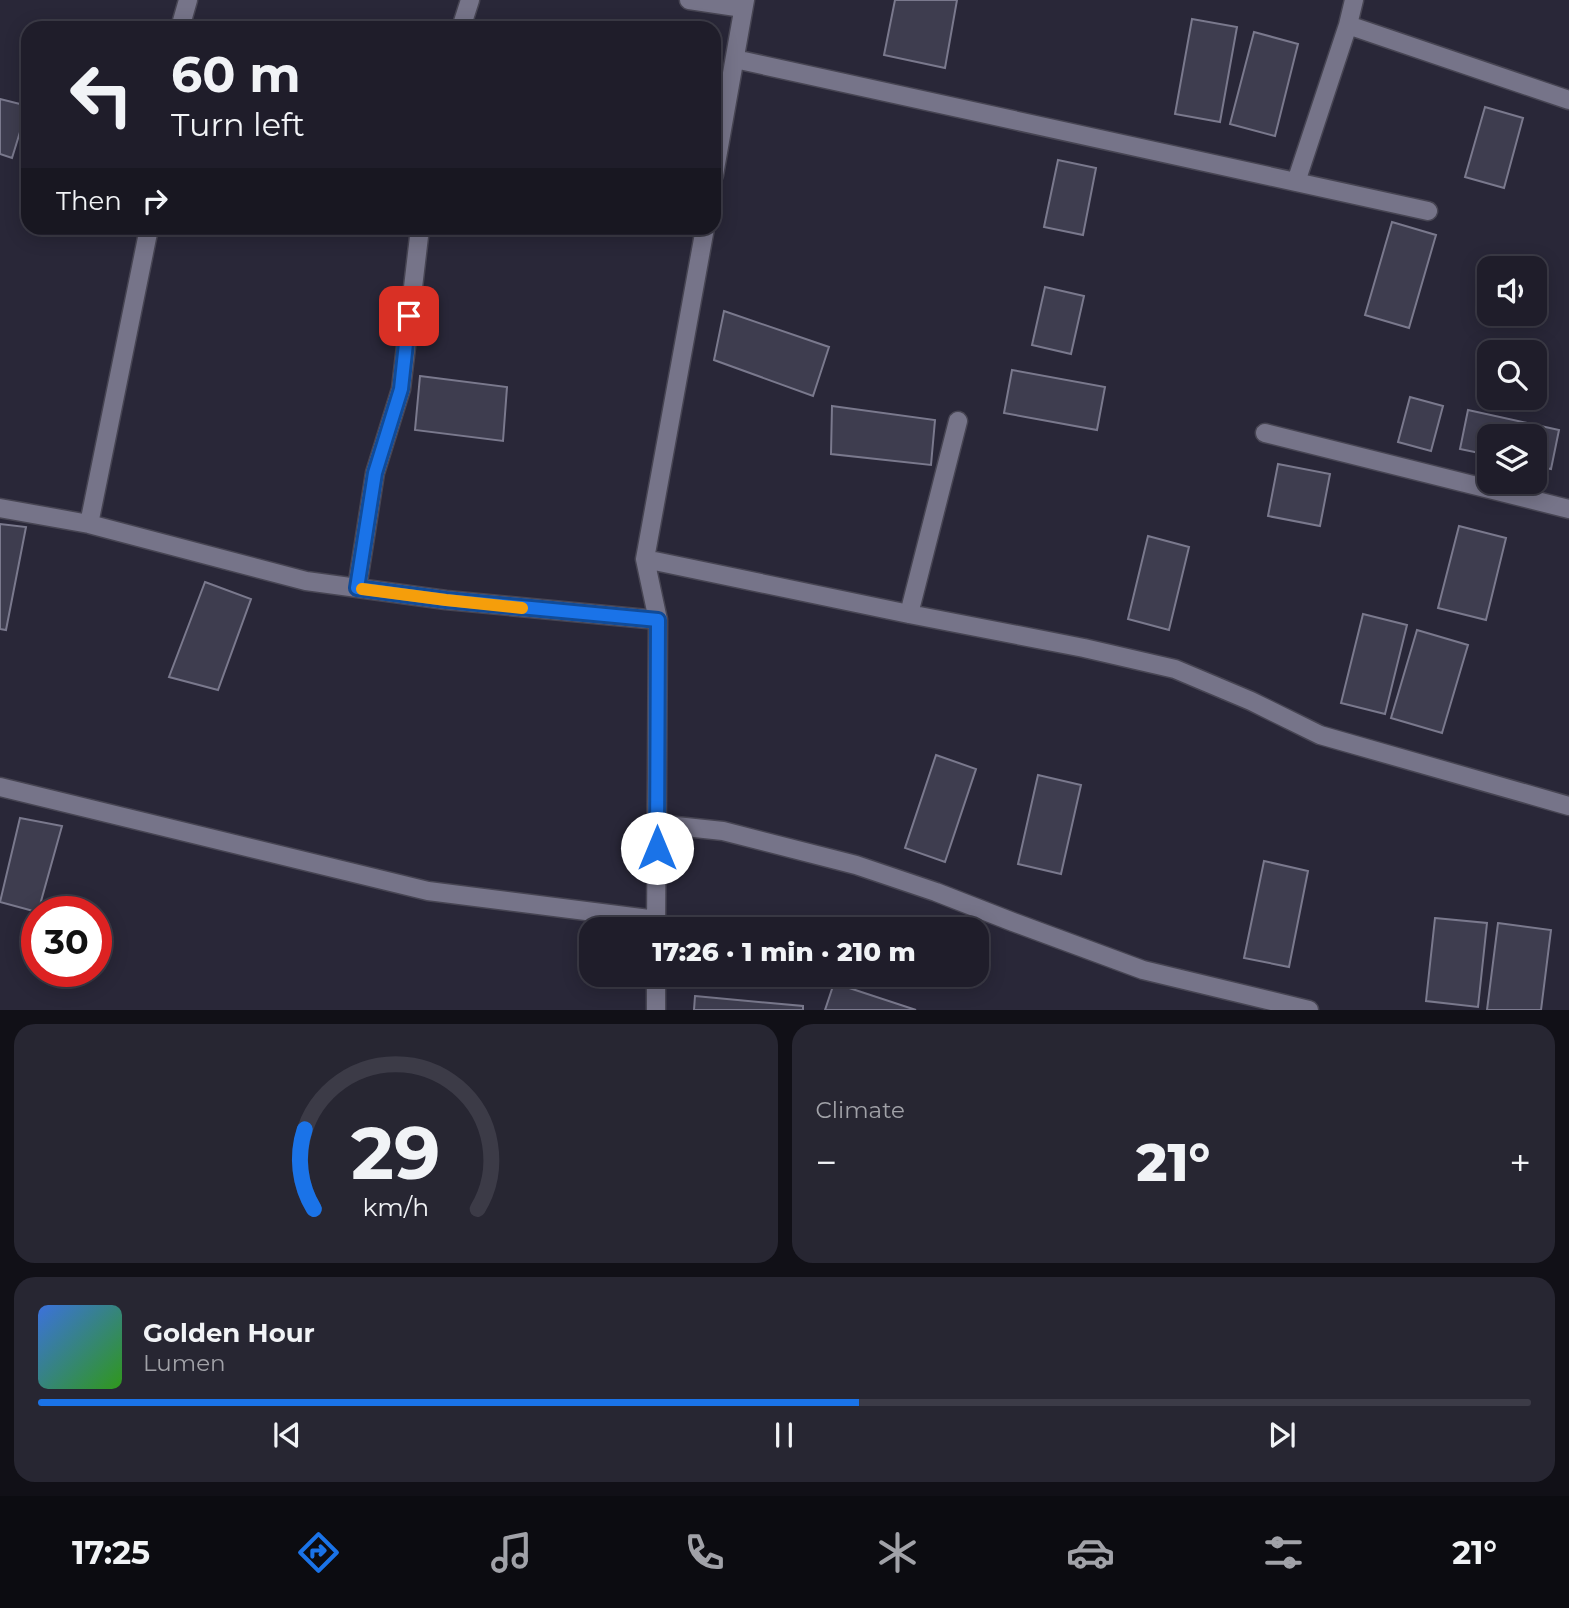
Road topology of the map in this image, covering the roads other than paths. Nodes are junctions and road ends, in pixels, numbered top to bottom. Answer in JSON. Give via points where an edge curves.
{"nodes":[{"id":1,"x":188,"y":0,"type":"edge"},
{"id":2,"x":470,"y":0,"type":"edge"},
{"id":3,"x":689,"y":0,"type":"edge"},
{"id":4,"x":1354,"y":0,"type":"edge"},
{"id":5,"x":744,"y":4,"type":"edge"},
{"id":6,"x":182,"y":21,"type":"edge"},
{"id":7,"x":463,"y":21,"type":"edge"},
{"id":8,"x":1348,"y":25,"type":"junction"},
{"id":9,"x":735,"y":59,"type":"junction"},
{"id":10,"x":1569,"y":100,"type":"edge"},
{"id":11,"x":721,"y":136,"type":"edge"},
{"id":12,"x":1296,"y":182,"type":"junction"},
{"id":13,"x":1428,"y":211,"type":"dead end"},
{"id":14,"x":148,"y":235,"type":"edge"},
{"id":15,"x":419,"y":235,"type":"edge"},
{"id":16,"x":704,"y":235,"type":"edge"},
{"id":17,"x":958,"y":421,"type":"dead end"},
{"id":18,"x":1265,"y":433,"type":"dead end"},
{"id":19,"x":0,"y":508,"type":"edge"},
{"id":20,"x":1569,"y":509,"type":"edge"},
{"id":21,"x":89,"y":524,"type":"junction"},
{"id":22,"x":645,"y":559,"type":"junction"},
{"id":23,"x":357,"y":588,"type":"junction"},
{"id":24,"x":909,"y":614,"type":"junction"},
{"id":25,"x":658,"y":620,"type":"junction"},
{"id":26,"x":0,"y":787,"type":"edge"},
{"id":27,"x":1569,"y":806,"type":"edge"},
{"id":28,"x":657,"y":824,"type":"junction"},
{"id":29,"x":603,"y":917,"type":"edge"},
{"id":30,"x":657,"y":917,"type":"edge"},
{"id":31,"x":656,"y":987,"type":"edge"},
{"id":32,"x":656,"y":1010,"type":"edge"},
{"id":33,"x":1309,"y":1010,"type":"edge"}],
"edges":[{"from":1,"to":6,"type":"street"},
{"from":2,"to":7,"type":"street"},
{"from":3,"to":5,"type":"street"},
{"from":4,"to":8,"type":"street"},
{"from":5,"to":9,"type":"street"},
{"from":8,"to":10,"type":"street"},
{"from":8,"to":12,"type":"street"},
{"from":9,"to":11,"type":"street"},
{"from":9,"to":12,"type":"street"},
{"from":12,"to":13,"type":"street"},
{"from":14,"to":21,"type":"street"},
{"from":15,"to":23,"type":"street","via":[[401,389],[375,473]]},
{"from":16,"to":22,"type":"street"},
{"from":17,"to":24,"type":"street"},
{"from":18,"to":20,"type":"street"},
{"from":19,"to":21,"type":"street"},
{"from":21,"to":23,"type":"street","via":[[306,581]]},
{"from":22,"to":24,"type":"street"},
{"from":22,"to":25,"type":"street"},
{"from":23,"to":25,"type":"street"},
{"from":24,"to":27,"type":"street","via":[[1175,669],[1321,735]]},
{"from":25,"to":28,"type":"street"},
{"from":26,"to":29,"type":"street","via":[[428,891]]},
{"from":28,"to":30,"type":"street"},
{"from":28,"to":33,"type":"street","via":[[723,831],[856,865],[1143,970]]},
{"from":31,"to":32,"type":"street"}]}
